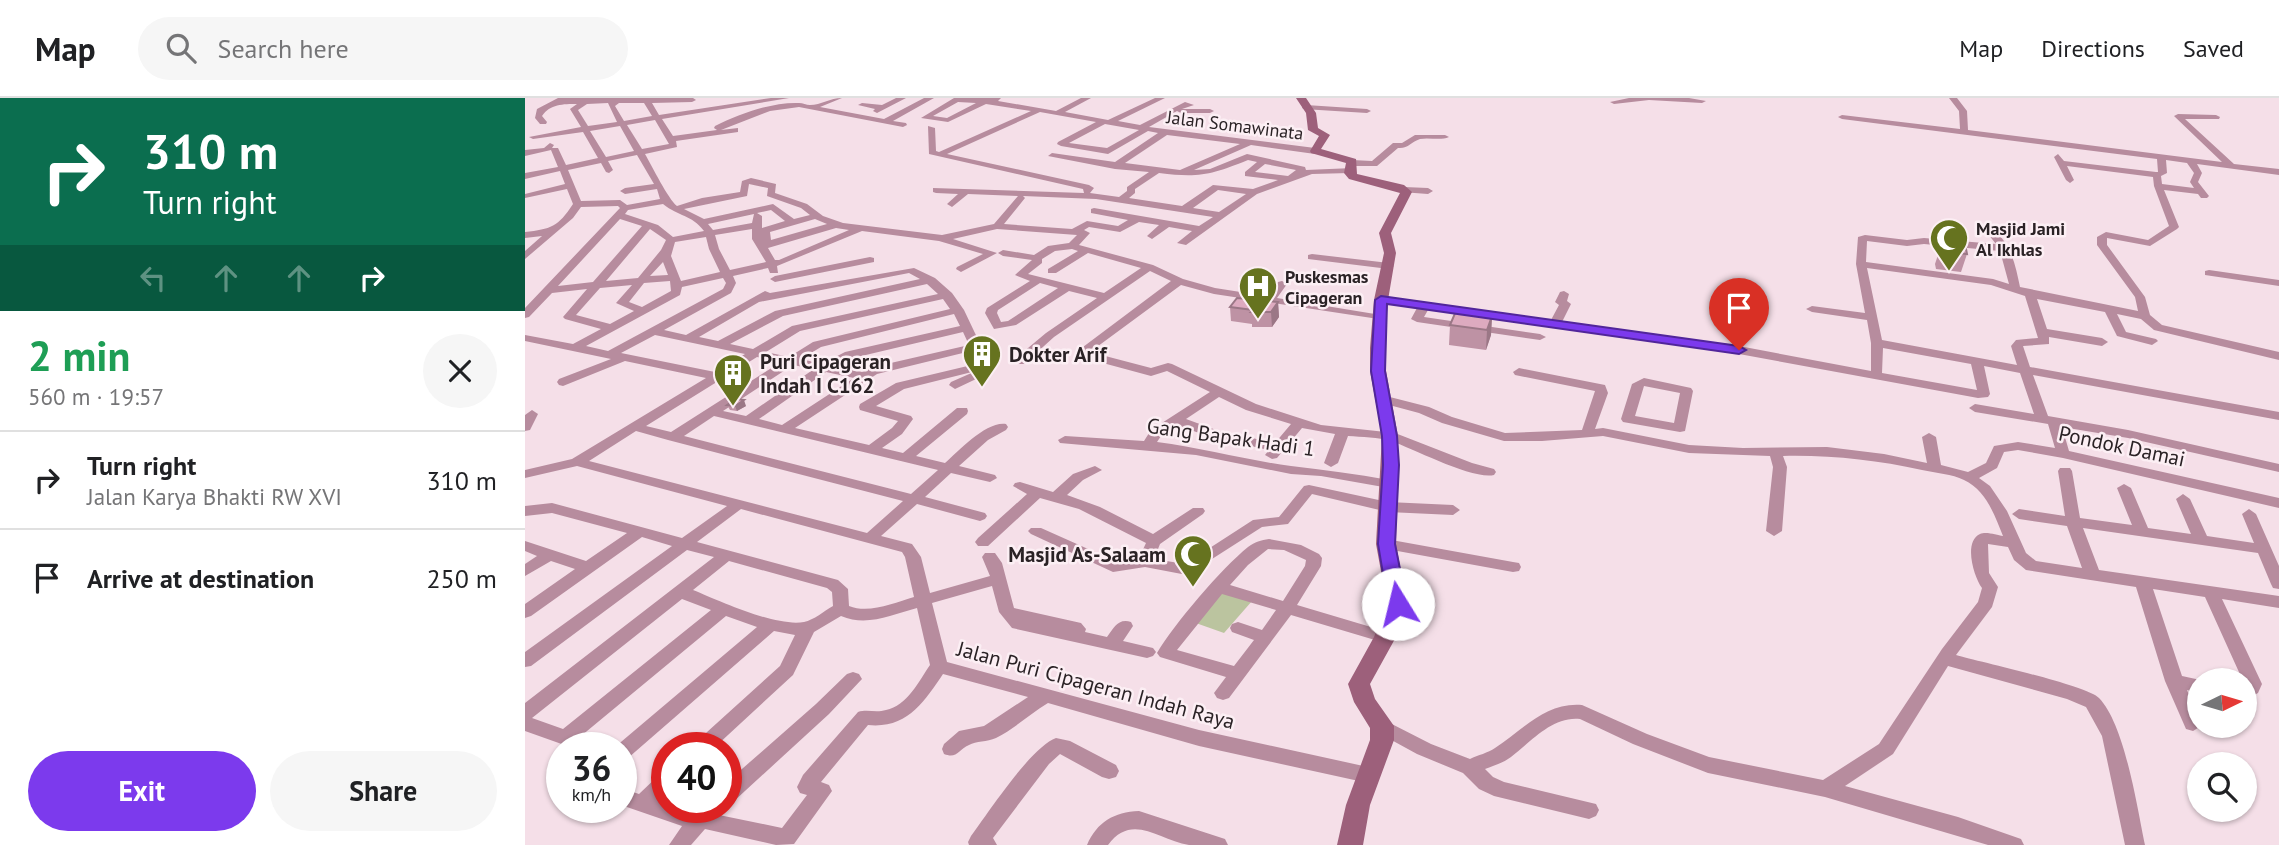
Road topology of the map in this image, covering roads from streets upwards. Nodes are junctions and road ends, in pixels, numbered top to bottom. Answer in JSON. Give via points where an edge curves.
{"nodes":[{"id":1,"x":708,"y":98,"type":"edge"},
{"id":2,"x":785,"y":98,"type":"edge"},
{"id":3,"x":875,"y":98,"type":"edge"},
{"id":4,"x":902,"y":98,"type":"edge"},
{"id":5,"x":930,"y":98,"type":"edge"},
{"id":6,"x":1039,"y":98,"type":"edge"},
{"id":7,"x":1087,"y":98,"type":"edge"},
{"id":8,"x":1161,"y":98,"type":"edge"},
{"id":9,"x":1178,"y":98,"type":"edge"},
{"id":10,"x":1953,"y":98,"type":"edge"},
{"id":11,"x":1624,"y":99,"type":"edge"},
{"id":12,"x":559,"y":100,"type":"edge"},
{"id":13,"x":587,"y":100,"type":"edge"},
{"id":14,"x":619,"y":100,"type":"edge"},
{"id":15,"x":695,"y":100,"type":"edge"},
{"id":16,"x":834,"y":100,"type":"edge"},
{"id":17,"x":991,"y":101,"type":"edge"},
{"id":18,"x":1702,"y":101,"type":"dead end"},
{"id":19,"x":1614,"y":102,"type":"dead end"},
{"id":20,"x":1304,"y":103,"type":"edge"},
{"id":21,"x":736,"y":104,"type":"junction"},
{"id":22,"x":1190,"y":105,"type":"dead end"},
{"id":23,"x":719,"y":106,"type":"junction"},
{"id":24,"x":799,"y":106,"type":"junction"},
{"id":25,"x":1024,"y":107,"type":"junction"},
{"id":26,"x":811,"y":108,"type":"junction"},
{"id":27,"x":768,"y":109,"type":"junction"},
{"id":28,"x":1114,"y":109,"type":"dead end"},
{"id":29,"x":1039,"y":110,"type":"junction"},
{"id":30,"x":1172,"y":111,"type":"junction"},
{"id":31,"x":1367,"y":111,"type":"dead end"},
{"id":32,"x":1132,"y":112,"type":"junction"},
{"id":33,"x":1057,"y":113,"type":"junction"},
{"id":34,"x":717,"y":116,"type":"dead end"},
{"id":35,"x":1160,"y":117,"type":"junction"},
{"id":36,"x":1842,"y":117,"type":"dead end"},
{"id":37,"x":2215,"y":117,"type":"dead end"},
{"id":38,"x":2181,"y":119,"type":"junction"},
{"id":39,"x":661,"y":120,"type":"edge"},
{"id":40,"x":543,"y":122,"type":"dead end"},
{"id":41,"x":621,"y":122,"type":"junction"},
{"id":42,"x":885,"y":122,"type":"junction"},
{"id":43,"x":1106,"y":122,"type":"junction"},
{"id":44,"x":2228,"y":124,"type":"dead end"},
{"id":45,"x":903,"y":125,"type":"dead end"},
{"id":46,"x":1251,"y":126,"type":"dead end"},
{"id":47,"x":931,"y":128,"type":"dead end"},
{"id":48,"x":583,"y":129,"type":"junction"},
{"id":49,"x":1144,"y":129,"type":"junction"},
{"id":50,"x":697,"y":130,"type":"junction"},
{"id":51,"x":735,"y":130,"type":"dead end"},
{"id":52,"x":714,"y":131,"type":"junction"},
{"id":53,"x":1165,"y":132,"type":"junction"},
{"id":54,"x":1964,"y":132,"type":"junction"},
{"id":55,"x":1445,"y":136,"type":"dead end"},
{"id":56,"x":1221,"y":139,"type":"junction"},
{"id":57,"x":1250,"y":142,"type":"junction"},
{"id":58,"x":2050,"y":144,"type":"junction"},
{"id":59,"x":1062,"y":145,"type":"junction"},
{"id":60,"x":525,"y":150,"type":"edge"},
{"id":61,"x":1315,"y":151,"type":"junction"},
{"id":62,"x":638,"y":153,"type":"junction"},
{"id":63,"x":939,"y":155,"type":"junction"},
{"id":64,"x":2161,"y":158,"type":"junction"},
{"id":65,"x":602,"y":160,"type":"junction"},
{"id":66,"x":1263,"y":160,"type":"junction"},
{"id":67,"x":2191,"y":162,"type":"junction"},
{"id":68,"x":2062,"y":163,"type":"junction"},
{"id":69,"x":1034,"y":166,"type":"dead end"},
{"id":70,"x":1115,"y":166,"type":"junction"},
{"id":71,"x":2231,"y":166,"type":"junction"},
{"id":72,"x":525,"y":167,"type":"edge"},
{"id":73,"x":1351,"y":167,"type":"junction"},
{"id":74,"x":609,"y":170,"type":"dead end"},
{"id":75,"x":1156,"y":171,"type":"junction"},
{"id":76,"x":1025,"y":172,"type":"junction"},
{"id":77,"x":2279,"y":172,"type":"edge"},
{"id":78,"x":1180,"y":173,"type":"junction"},
{"id":79,"x":2157,"y":175,"type":"junction"},
{"id":80,"x":525,"y":176,"type":"edge"},
{"id":81,"x":1292,"y":178,"type":"junction"},
{"id":82,"x":2070,"y":180,"type":"dead end"},
{"id":83,"x":568,"y":182,"type":"junction"},
{"id":84,"x":525,"y":186,"type":"edge"},
{"id":85,"x":660,"y":186,"type":"junction"},
{"id":86,"x":2158,"y":186,"type":"junction"},
{"id":87,"x":936,"y":190,"type":"dead end"},
{"id":88,"x":1404,"y":190,"type":"junction"},
{"id":89,"x":625,"y":191,"type":"dead end"},
{"id":90,"x":966,"y":191,"type":"junction"},
{"id":91,"x":1428,"y":191,"type":"dead end"},
{"id":92,"x":999,"y":192,"type":"junction"},
{"id":93,"x":1254,"y":192,"type":"junction"},
{"id":94,"x":1083,"y":195,"type":"junction"},
{"id":95,"x":526,"y":196,"type":"edge"},
{"id":96,"x":1020,"y":198,"type":"dead end"},
{"id":97,"x":1116,"y":199,"type":"junction"},
{"id":98,"x":543,"y":202,"type":"dead end"},
{"id":99,"x":989,"y":202,"type":"dead end"},
{"id":100,"x":952,"y":204,"type":"dead end"},
{"id":101,"x":670,"y":206,"type":"junction"},
{"id":102,"x":1185,"y":209,"type":"junction"},
{"id":103,"x":622,"y":211,"type":"junction"},
{"id":104,"x":1220,"y":215,"type":"junction"},
{"id":105,"x":816,"y":216,"type":"junction"},
{"id":106,"x":1138,"y":218,"type":"junction"},
{"id":107,"x":703,"y":222,"type":"junction"},
{"id":108,"x":792,"y":222,"type":"junction"},
{"id":109,"x":1168,"y":223,"type":"junction"},
{"id":110,"x":610,"y":224,"type":"junction"},
{"id":111,"x":641,"y":224,"type":"junction"},
{"id":112,"x":835,"y":225,"type":"junction"},
{"id":113,"x":997,"y":226,"type":"junction"},
{"id":114,"x":862,"y":227,"type":"junction"},
{"id":115,"x":1203,"y":230,"type":"junction"},
{"id":116,"x":1075,"y":231,"type":"junction"},
{"id":117,"x":549,"y":232,"type":"junction"},
{"id":118,"x":711,"y":233,"type":"junction"},
{"id":119,"x":525,"y":234,"type":"edge"},
{"id":120,"x":1993,"y":234,"type":"dead end"},
{"id":121,"x":1151,"y":236,"type":"dead end"},
{"id":122,"x":941,"y":238,"type":"junction"},
{"id":123,"x":1182,"y":243,"type":"dead end"},
{"id":124,"x":668,"y":245,"type":"junction"},
{"id":125,"x":765,"y":245,"type":"junction"},
{"id":126,"x":1072,"y":247,"type":"junction"},
{"id":127,"x":2004,"y":248,"type":"junction"},
{"id":128,"x":1086,"y":250,"type":"junction"},
{"id":129,"x":1003,"y":253,"type":"dead end"},
{"id":130,"x":822,"y":255,"type":"dead end"},
{"id":131,"x":525,"y":256,"type":"edge"},
{"id":132,"x":1312,"y":257,"type":"dead end"},
{"id":133,"x":1036,"y":258,"type":"junction"},
{"id":134,"x":870,"y":260,"type":"dead end"},
{"id":135,"x":778,"y":263,"type":"junction"},
{"id":136,"x":1861,"y":264,"type":"junction"},
{"id":137,"x":1389,"y":266,"type":"junction"},
{"id":138,"x":1149,"y":267,"type":"junction"},
{"id":139,"x":961,"y":269,"type":"dead end"},
{"id":140,"x":1052,"y":271,"type":"dead end"},
{"id":141,"x":2209,"y":272,"type":"dead end"},
{"id":142,"x":727,"y":275,"type":"junction"},
{"id":143,"x":930,"y":280,"type":"junction"},
{"id":144,"x":676,"y":281,"type":"junction"},
{"id":145,"x":1037,"y":281,"type":"junction"},
{"id":146,"x":1179,"y":281,"type":"junction"},
{"id":147,"x":638,"y":282,"type":"junction"},
{"id":148,"x":2279,"y":283,"type":"edge"},
{"id":149,"x":1282,"y":284,"type":"dead end"},
{"id":150,"x":824,"y":285,"type":"junction"},
{"id":151,"x":595,"y":286,"type":"junction"},
{"id":152,"x":776,"y":287,"type":"junction"},
{"id":153,"x":2015,"y":287,"type":"junction"},
{"id":154,"x":1066,"y":288,"type":"junction"},
{"id":155,"x":548,"y":290,"type":"junction"},
{"id":156,"x":1564,"y":294,"type":"dead end"},
{"id":157,"x":2029,"y":294,"type":"junction"},
{"id":158,"x":948,"y":295,"type":"junction"},
{"id":159,"x":1106,"y":297,"type":"junction"},
{"id":160,"x":1269,"y":300,"type":"junction"},
{"id":161,"x":828,"y":302,"type":"junction"},
{"id":162,"x":1425,"y":304,"type":"junction"},
{"id":163,"x":1381,"y":309,"type":"junction"},
{"id":164,"x":1812,"y":309,"type":"dead end"},
{"id":165,"x":644,"y":310,"type":"junction"},
{"id":166,"x":958,"y":310,"type":"junction"},
{"id":167,"x":2110,"y":310,"type":"junction"},
{"id":168,"x":526,"y":313,"type":"edge"},
{"id":169,"x":2145,"y":316,"type":"junction"},
{"id":170,"x":1871,"y":317,"type":"junction"},
{"id":171,"x":833,"y":320,"type":"junction"},
{"id":172,"x":1555,"y":324,"type":"junction"},
{"id":173,"x":611,"y":328,"type":"junction"},
{"id":174,"x":967,"y":328,"type":"junction"},
{"id":175,"x":653,"y":331,"type":"junction"},
{"id":176,"x":2042,"y":332,"type":"junction"},
{"id":177,"x":1540,"y":337,"type":"dead end"},
{"id":178,"x":525,"y":338,"type":"edge"},
{"id":179,"x":688,"y":338,"type":"junction"},
{"id":180,"x":2152,"y":341,"type":"dead end"},
{"id":181,"x":2102,"y":342,"type":"dead end"},
{"id":182,"x":1877,"y":343,"type":"junction"},
{"id":183,"x":720,"y":345,"type":"junction"},
{"id":184,"x":975,"y":348,"type":"junction"},
{"id":185,"x":572,"y":349,"type":"junction"},
{"id":186,"x":867,"y":351,"type":"junction"},
{"id":187,"x":755,"y":352,"type":"junction"},
{"id":188,"x":617,"y":356,"type":"junction"},
{"id":189,"x":2279,"y":356,"type":"edge"},
{"id":190,"x":790,"y":360,"type":"junction"},
{"id":191,"x":1020,"y":361,"type":"dead end"},
{"id":192,"x":1977,"y":362,"type":"junction"},
{"id":193,"x":825,"y":367,"type":"junction"},
{"id":194,"x":988,"y":368,"type":"junction"},
{"id":195,"x":2027,"y":371,"type":"junction"},
{"id":196,"x":1519,"y":372,"type":"dead end"},
{"id":197,"x":867,"y":374,"type":"junction"},
{"id":198,"x":1874,"y":374,"type":"junction"},
{"id":199,"x":717,"y":376,"type":"junction"},
{"id":200,"x":563,"y":383,"type":"dead end"},
{"id":201,"x":955,"y":385,"type":"dead end"},
{"id":202,"x":1218,"y":393,"type":"junction"},
{"id":203,"x":1382,"y":403,"type":"junction"},
{"id":204,"x":1975,"y":408,"type":"dead end"},
{"id":205,"x":962,"y":411,"type":"dead end"},
{"id":206,"x":712,"y":412,"type":"junction"},
{"id":207,"x":532,"y":414,"type":"dead end"},
{"id":208,"x":2279,"y":416,"type":"edge"},
{"id":209,"x":749,"y":419,"type":"junction"},
{"id":210,"x":1176,"y":420,"type":"junction"},
{"id":211,"x":2048,"y":420,"type":"junction"},
{"id":212,"x":1300,"y":422,"type":"junction"},
{"id":213,"x":525,"y":427,"type":"edge"},
{"id":214,"x":635,"y":427,"type":"junction"},
{"id":215,"x":786,"y":428,"type":"junction"},
{"id":216,"x":1002,"y":428,"type":"dead end"},
{"id":217,"x":1343,"y":431,"type":"junction"},
{"id":218,"x":1588,"y":431,"type":"junction"},
{"id":219,"x":1644,"y":431,"type":"junction"},
{"id":220,"x":1390,"y":436,"type":"junction"},
{"id":221,"x":673,"y":437,"type":"junction"},
{"id":222,"x":1929,"y":437,"type":"dead end"},
{"id":223,"x":1065,"y":440,"type":"dead end"},
{"id":224,"x":1150,"y":440,"type":"junction"},
{"id":225,"x":1277,"y":448,"type":"junction"},
{"id":226,"x":871,"y":450,"type":"junction"},
{"id":227,"x":1775,"y":451,"type":"junction"},
{"id":228,"x":2063,"y":454,"type":"junction"},
{"id":229,"x":905,"y":458,"type":"junction"},
{"id":230,"x":577,"y":462,"type":"junction"},
{"id":231,"x":1267,"y":462,"type":"dead end"},
{"id":232,"x":1331,"y":463,"type":"dead end"},
{"id":233,"x":946,"y":468,"type":"junction"},
{"id":234,"x":1935,"y":468,"type":"junction"},
{"id":235,"x":2279,"y":468,"type":"edge"},
{"id":236,"x":1095,"y":470,"type":"dead end"},
{"id":237,"x":2065,"y":471,"type":"dead end"},
{"id":238,"x":1489,"y":472,"type":"dead end"},
{"id":239,"x":525,"y":474,"type":"edge"},
{"id":240,"x":1970,"y":477,"type":"junction"},
{"id":241,"x":990,"y":478,"type":"dead end"},
{"id":242,"x":1389,"y":484,"type":"junction"},
{"id":243,"x":1020,"y":485,"type":"dead end"},
{"id":244,"x":2124,"y":488,"type":"dead end"},
{"id":245,"x":1036,"y":494,"type":"junction"},
{"id":246,"x":1056,"y":497,"type":"junction"},
{"id":247,"x":2183,"y":499,"type":"dead end"},
{"id":248,"x":910,"y":500,"type":"junction"},
{"id":249,"x":2279,"y":502,"type":"edge"},
{"id":250,"x":737,"y":505,"type":"junction"},
{"id":251,"x":1388,"y":508,"type":"junction"},
{"id":252,"x":1453,"y":510,"type":"dead end"},
{"id":253,"x":525,"y":511,"type":"edge"},
{"id":254,"x":1198,"y":511,"type":"dead end"},
{"id":255,"x":2019,"y":514,"type":"dead end"},
{"id":256,"x":2249,"y":514,"type":"dead end"},
{"id":257,"x":980,"y":516,"type":"dead end"},
{"id":258,"x":2073,"y":521,"type":"junction"},
{"id":259,"x":1036,"y":531,"type":"dead end"},
{"id":260,"x":1774,"y":531,"type":"dead end"},
{"id":261,"x":2142,"y":531,"type":"junction"},
{"id":262,"x":639,"y":532,"type":"junction"},
{"id":263,"x":869,"y":539,"type":"junction"},
{"id":264,"x":2201,"y":540,"type":"junction"},
{"id":265,"x":1154,"y":541,"type":"junction"},
{"id":266,"x":983,"y":542,"type":"dead end"},
{"id":267,"x":2012,"y":543,"type":"junction"},
{"id":268,"x":683,"y":544,"type":"junction"},
{"id":269,"x":1386,"y":544,"type":"junction"},
{"id":270,"x":525,"y":546,"type":"edge"},
{"id":271,"x":2263,"y":549,"type":"junction"},
{"id":272,"x":549,"y":555,"type":"junction"},
{"id":273,"x":726,"y":556,"type":"junction"},
{"id":274,"x":991,"y":557,"type":"dead end"},
{"id":275,"x":1145,"y":562,"type":"junction"},
{"id":276,"x":1513,"y":567,"type":"dead end"},
{"id":277,"x":589,"y":568,"type":"junction"},
{"id":278,"x":525,"y":571,"type":"edge"},
{"id":279,"x":2093,"y":576,"type":"junction"},
{"id":280,"x":999,"y":579,"type":"junction"},
{"id":281,"x":2143,"y":583,"type":"junction"},
{"id":282,"x":2279,"y":584,"type":"edge"},
{"id":283,"x":1220,"y":588,"type":"junction"},
{"id":284,"x":681,"y":592,"type":"junction"},
{"id":285,"x":2211,"y":593,"type":"junction"},
{"id":286,"x":923,"y":601,"type":"junction"},
{"id":287,"x":2279,"y":602,"type":"edge"},
{"id":288,"x":725,"y":608,"type":"junction"},
{"id":289,"x":1286,"y":608,"type":"junction"},
{"id":290,"x":840,"y":610,"type":"junction"},
{"id":291,"x":525,"y":612,"type":"edge"},
{"id":292,"x":771,"y":624,"type":"junction"},
{"id":293,"x":1125,"y":626,"type":"dead end"},
{"id":294,"x":807,"y":628,"type":"junction"},
{"id":295,"x":1238,"y":628,"type":"dead end"},
{"id":296,"x":1265,"y":637,"type":"junction"},
{"id":297,"x":1385,"y":637,"type":"junction"},
{"id":298,"x":1112,"y":643,"type":"junction"},
{"id":299,"x":1147,"y":652,"type":"dead end"},
{"id":300,"x":1945,"y":659,"type":"junction"},
{"id":301,"x":525,"y":661,"type":"edge"},
{"id":302,"x":939,"y":666,"type":"junction"},
{"id":303,"x":2246,"y":668,"type":"edge"},
{"id":304,"x":1236,"y":673,"type":"junction"},
{"id":305,"x":853,"y":679,"type":"dead end"},
{"id":306,"x":2174,"y":681,"type":"junction"},
{"id":307,"x":2187,"y":684,"type":"edge"},
{"id":308,"x":1223,"y":694,"type":"dead end"},
{"id":309,"x":1045,"y":696,"type":"junction"},
{"id":310,"x":2187,"y":710,"type":"edge"},
{"id":311,"x":525,"y":713,"type":"edge"},
{"id":312,"x":525,"y":723,"type":"edge"},
{"id":313,"x":1382,"y":726,"type":"junction"},
{"id":314,"x":550,"y":732,"type":"edge"},
{"id":315,"x":573,"y":732,"type":"edge"},
{"id":316,"x":719,"y":732,"type":"edge"},
{"id":317,"x":637,"y":739,"type":"edge"},
{"id":318,"x":951,"y":749,"type":"dead end"},
{"id":319,"x":1470,"y":767,"type":"junction"},
{"id":320,"x":1109,"y":771,"type":"dead end"},
{"id":321,"x":1368,"y":775,"type":"junction"},
{"id":322,"x":742,"y":781,"type":"edge"},
{"id":323,"x":1825,"y":789,"type":"junction"},
{"id":324,"x":651,"y":795,"type":"edge"},
{"id":325,"x":637,"y":802,"type":"edge"},
{"id":326,"x":642,"y":804,"type":"junction"},
{"id":327,"x":651,"y":806,"type":"edge"},
{"id":328,"x":1589,"y":810,"type":"dead end"},
{"id":329,"x":698,"y":823,"type":"edge"},
{"id":330,"x":730,"y":823,"type":"edge"},
{"id":331,"x":679,"y":845,"type":"edge"},
{"id":332,"x":987,"y":845,"type":"edge"},
{"id":333,"x":1097,"y":845,"type":"edge"},
{"id":334,"x":1218,"y":845,"type":"edge"},
{"id":335,"x":1350,"y":845,"type":"edge"},
{"id":336,"x":2014,"y":845,"type":"edge"},
{"id":337,"x":2135,"y":845,"type":"edge"}],
"edges":[{"from":1,"to":23,"type":"street"},
{"from":2,"to":21,"type":"street"},
{"from":3,"to":4,"type":"street","via":[[861,105],[881,109]]},
{"from":5,"to":42,"type":"street"},
{"from":6,"to":25,"type":"street"},
{"from":7,"to":33,"type":"street"},
{"from":8,"to":32,"type":"street"},
{"from":9,"to":30,"type":"street","via":[[1212,107]]},
{"from":10,"to":54,"type":"street","via":[[1963,111]]},
{"from":11,"to":18,"type":"street"},
{"from":11,"to":19,"type":"street"},
{"from":12,"to":13,"type":"street"},
{"from":12,"to":40,"type":"street","via":[[538,113]]},
{"from":13,"to":14,"type":"street"},
{"from":13,"to":48,"type":"street","via":[[574,108]]},
{"from":14,"to":39,"type":"street"},
{"from":14,"to":41,"type":"street","via":[[611,105]]},
{"from":15,"to":39,"type":"street"},
{"from":16,"to":24,"type":"street"},
{"from":16,"to":26,"type":"street"},
{"from":17,"to":17,"type":"street","name":"Jalan Somawinata","via":[[948,120],[925,118],[957,100]]},
{"from":17,"to":25,"type":"street","name":"Jalan Somawinata"},
{"from":20,"to":31,"type":"street"},
{"from":20,"to":61,"type":"street","via":[[1313,130],[1325,135]]},
{"from":21,"to":23,"type":"street"},
{"from":21,"to":27,"type":"street"},
{"from":22,"to":30,"type":"street"},
{"from":23,"to":39,"type":"street"},
{"from":24,"to":26,"type":"street"},
{"from":24,"to":27,"type":"street"},
{"from":25,"to":29,"type":"street","name":"Jalan Somawinata"},
{"from":26,"to":42,"type":"street"},
{"from":27,"to":52,"type":"street"},
{"from":28,"to":32,"type":"street"},
{"from":29,"to":33,"type":"street","name":"Jalan Somawinata"},
{"from":29,"to":63,"type":"street"},
{"from":30,"to":35,"type":"street"},
{"from":32,"to":35,"type":"street"},
{"from":32,"to":43,"type":"street"},
{"from":33,"to":43,"type":"street","name":"Jalan Somawinata"},
{"from":34,"to":39,"type":"street"},
{"from":35,"to":49,"type":"street"},
{"from":36,"to":54,"type":"street"},
{"from":37,"to":38,"type":"street","via":[[2178,116]]},
{"from":38,"to":44,"type":"street"},
{"from":38,"to":71,"type":"street"},
{"from":39,"to":41,"type":"street"},
{"from":39,"to":50,"type":"street"},
{"from":39,"to":50,"type":"street"},
{"from":39,"to":62,"type":"street","via":[[674,145]]},
{"from":41,"to":48,"type":"street"},
{"from":41,"to":62,"type":"street"},
{"from":42,"to":45,"type":"street"},
{"from":43,"to":49,"type":"street","name":"Jalan Somawinata"},
{"from":43,"to":59,"type":"street"},
{"from":46,"to":56,"type":"street","via":[[1227,124]]},
{"from":47,"to":63,"type":"street","via":[[932,152]]},
{"from":48,"to":60,"type":"street","via":[[535,133]]},
{"from":48,"to":65,"type":"street"},
{"from":49,"to":53,"type":"street","name":"Jalan Somawinata"},
{"from":49,"to":59,"type":"street","via":[[1108,151]]},
{"from":50,"to":52,"type":"street"},
{"from":51,"to":52,"type":"street"},
{"from":53,"to":56,"type":"street","name":"Jalan Somawinata"},
{"from":53,"to":70,"type":"street"},
{"from":54,"to":58,"type":"street"},
{"from":55,"to":73,"type":"street","via":[[1418,137],[1396,145],[1374,164]]},
{"from":56,"to":57,"type":"street","name":"Jalan Somawinata"},
{"from":57,"to":61,"type":"street","name":"Jalan Somawinata"},
{"from":57,"to":78,"type":"street"},
{"from":58,"to":64,"type":"street"},
{"from":58,"to":68,"type":"street"},
{"from":59,"to":70,"type":"street","via":[[1044,155]]},
{"from":60,"to":83,"type":"street","via":[[552,148]]},
{"from":61,"to":73,"type":"street","via":[[1346,158]]},
{"from":62,"to":65,"type":"street"},
{"from":62,"to":85,"type":"street"},
{"from":63,"to":76,"type":"street"},
{"from":64,"to":67,"type":"street"},
{"from":64,"to":79,"type":"street","via":[[2163,173]]},
{"from":65,"to":74,"type":"street"},
{"from":65,"to":83,"type":"street"},
{"from":66,"to":78,"type":"street","via":[[1247,157],[1210,172]]},
{"from":66,"to":81,"type":"street","via":[[1302,169]]},
{"from":66,"to":81,"type":"street","via":[[1248,174]]},
{"from":67,"to":71,"type":"street"},
{"from":67,"to":86,"type":"street","via":[[2198,173],[2194,182],[2204,195]]},
{"from":68,"to":79,"type":"street"},
{"from":68,"to":82,"type":"street"},
{"from":69,"to":76,"type":"street"},
{"from":70,"to":75,"type":"street"},
{"from":71,"to":77,"type":"street"},
{"from":72,"to":83,"type":"street"},
{"from":73,"to":81,"type":"street"},
{"from":73,"to":88,"type":"street","via":[[1353,177]]},
{"from":75,"to":78,"type":"street"},
{"from":75,"to":97,"type":"street"},
{"from":76,"to":94,"type":"street","via":[[1089,188]]},
{"from":79,"to":86,"type":"street"},
{"from":80,"to":83,"type":"street"},
{"from":81,"to":93,"type":"street"},
{"from":83,"to":84,"type":"street"},
{"from":83,"to":95,"type":"street"},
{"from":83,"to":98,"type":"street"},
{"from":83,"to":103,"type":"street","via":[[620,203]]},
{"from":83,"to":117,"type":"street","via":[[570,216]]},
{"from":85,"to":89,"type":"street"},
{"from":85,"to":101,"type":"street"},
{"from":86,"to":169,"type":"street","via":[[2173,227],[2146,243],[2112,235],[2101,239],[2140,297]]},
{"from":87,"to":90,"type":"street"},
{"from":88,"to":91,"type":"street"},
{"from":88,"to":137,"type":"street","via":[[1385,233]]},
{"from":90,"to":92,"type":"street"},
{"from":90,"to":100,"type":"street"},
{"from":92,"to":94,"type":"street"},
{"from":92,"to":99,"type":"street"},
{"from":93,"to":102,"type":"street","via":[[1216,187]]},
{"from":93,"to":104,"type":"street"},
{"from":94,"to":97,"type":"street"},
{"from":96,"to":113,"type":"street"},
{"from":97,"to":102,"type":"street"},
{"from":97,"to":106,"type":"street","via":[[1094,211]]},
{"from":101,"to":103,"type":"street"},
{"from":101,"to":105,"type":"street","via":[[744,194],[745,183],[751,181],[773,186],[770,194],[804,206]]},
{"from":101,"to":107,"type":"street"},
{"from":102,"to":104,"type":"street"},
{"from":103,"to":110,"type":"street"},
{"from":103,"to":111,"type":"street"},
{"from":104,"to":115,"type":"street"},
{"from":105,"to":108,"type":"street"},
{"from":105,"to":112,"type":"street"},
{"from":106,"to":109,"type":"street"},
{"from":106,"to":116,"type":"street","via":[[1120,229],[1087,224]]},
{"from":107,"to":108,"type":"street","via":[[773,207]]},
{"from":107,"to":118,"type":"street"},
{"from":108,"to":125,"type":"street","via":[[764,230]]},
{"from":109,"to":115,"type":"street"},
{"from":109,"to":121,"type":"street"},
{"from":110,"to":111,"type":"street"},
{"from":110,"to":155,"type":"street"},
{"from":111,"to":124,"type":"street","via":[[669,235]]},
{"from":111,"to":151,"type":"street"},
{"from":112,"to":114,"type":"street"},
{"from":112,"to":125,"type":"street"},
{"from":113,"to":116,"type":"street"},
{"from":113,"to":122,"type":"street"},
{"from":114,"to":122,"type":"street"},
{"from":114,"to":135,"type":"street"},
{"from":115,"to":123,"type":"street"},
{"from":116,"to":126,"type":"street","via":[[1085,234]]},
{"from":117,"to":119,"type":"street"},
{"from":117,"to":131,"type":"street"},
{"from":118,"to":124,"type":"street"},
{"from":118,"to":125,"type":"street","via":[[757,220],[756,235]]},
{"from":118,"to":142,"type":"street"},
{"from":120,"to":127,"type":"street"},
{"from":122,"to":139,"type":"street","via":[[992,253]]},
{"from":124,"to":144,"type":"street","via":[[666,257]]},
{"from":124,"to":147,"type":"street"},
{"from":125,"to":135,"type":"street"},
{"from":126,"to":128,"type":"street"},
{"from":126,"to":133,"type":"street","via":[[1052,248]]},
{"from":127,"to":136,"type":"street","via":[[1865,237]]},
{"from":127,"to":153,"type":"street"},
{"from":128,"to":138,"type":"street"},
{"from":128,"to":140,"type":"street"},
{"from":129,"to":133,"type":"street"},
{"from":130,"to":135,"type":"street"},
{"from":132,"to":137,"type":"street"},
{"from":133,"to":145,"type":"street","via":[[1038,261],[1020,275]]},
{"from":134,"to":152,"type":"street"},
{"from":135,"to":142,"type":"street"},
{"from":135,"to":152,"type":"street"},
{"from":136,"to":153,"type":"street"},
{"from":136,"to":170,"type":"street"},
{"from":137,"to":163,"type":"street"},
{"from":138,"to":146,"type":"street"},
{"from":138,"to":159,"type":"street"},
{"from":141,"to":148,"type":"street"},
{"from":142,"to":144,"type":"street"},
{"from":142,"to":175,"type":"street","via":[[731,283],[727,291]]},
{"from":143,"to":150,"type":"street","via":[[904,270]]},
{"from":143,"to":158,"type":"street"},
{"from":143,"to":161,"type":"street"},
{"from":144,"to":147,"type":"street"},
{"from":144,"to":165,"type":"street","via":[[678,290],[673,296]]},
{"from":145,"to":154,"type":"street"},
{"from":145,"to":154,"type":"street","via":[[993,308],[998,327],[1006,327]]},
{"from":146,"to":160,"type":"street"},
{"from":146,"to":202,"type":"street","via":[[1081,353],[1151,372],[1168,367]]},
{"from":147,"to":151,"type":"street"},
{"from":147,"to":165,"type":"street","via":[[622,304]]},
{"from":149,"to":160,"type":"street"},
{"from":150,"to":152,"type":"street"},
{"from":150,"to":161,"type":"street"},
{"from":151,"to":155,"type":"street"},
{"from":151,"to":173,"type":"street","via":[[569,317]]},
{"from":152,"to":179,"type":"street"},
{"from":153,"to":157,"type":"street"},
{"from":154,"to":159,"type":"street"},
{"from":155,"to":168,"type":"street"},
{"from":156,"to":172,"type":"street","via":[[1561,302],[1565,304]]},
{"from":157,"to":167,"type":"street"},
{"from":157,"to":176,"type":"street"},
{"from":158,"to":166,"type":"street"},
{"from":158,"to":171,"type":"street"},
{"from":159,"to":191,"type":"street"},
{"from":160,"to":163,"type":"street"},
{"from":161,"to":171,"type":"street"},
{"from":161,"to":183,"type":"street","via":[[774,314]]},
{"from":162,"to":163,"type":"street"},
{"from":162,"to":172,"type":"street"},
{"from":162,"to":177,"type":"street","via":[[1417,319]]},
{"from":163,"to":203,"type":"street","via":[[1377,359]]},
{"from":164,"to":170,"type":"street"},
{"from":165,"to":173,"type":"street"},
{"from":166,"to":174,"type":"street"},
{"from":166,"to":190,"type":"street","via":[[817,344]]},
{"from":167,"to":169,"type":"street"},
{"from":167,"to":180,"type":"street","via":[[2121,334]]},
{"from":169,"to":189,"type":"street","via":[[2167,332]]},
{"from":170,"to":182,"type":"street"},
{"from":171,"to":187,"type":"street","via":[[796,328]]},
{"from":172,"to":198,"type":"street"},
{"from":173,"to":185,"type":"street"},
{"from":174,"to":184,"type":"street"},
{"from":174,"to":186,"type":"street"},
{"from":175,"to":179,"type":"street"},
{"from":175,"to":188,"type":"street"},
{"from":176,"to":181,"type":"street"},
{"from":176,"to":195,"type":"street","via":[[2044,342],[2017,344]]},
{"from":178,"to":185,"type":"street"},
{"from":179,"to":183,"type":"street"},
{"from":182,"to":192,"type":"street"},
{"from":182,"to":198,"type":"street"},
{"from":183,"to":187,"type":"street"},
{"from":184,"to":194,"type":"street"},
{"from":184,"to":197,"type":"street"},
{"from":185,"to":188,"type":"street"},
{"from":186,"to":193,"type":"street"},
{"from":186,"to":197,"type":"street"},
{"from":187,"to":190,"type":"street"},
{"from":187,"to":199,"type":"street"},
{"from":188,"to":199,"type":"street"},
{"from":188,"to":200,"type":"street"},
{"from":190,"to":193,"type":"street"},
{"from":190,"to":206,"type":"street"},
{"from":192,"to":195,"type":"street"},
{"from":192,"to":198,"type":"street","via":[[1981,394]]},
{"from":193,"to":197,"type":"street"},
{"from":193,"to":209,"type":"street"},
{"from":194,"to":201,"type":"street"},
{"from":194,"to":226,"type":"street","via":[[900,386],[873,401],[865,407],[907,419]]},
{"from":195,"to":208,"type":"street"},
{"from":195,"to":211,"type":"street"},
{"from":196,"to":218,"type":"street","via":[[1601,388]]},
{"from":197,"to":215,"type":"street"},
{"from":199,"to":214,"type":"street"},
{"from":202,"to":210,"type":"street"},
{"from":202,"to":212,"type":"street"},
{"from":203,"to":218,"type":"street","via":[[1504,437]]},
{"from":203,"to":220,"type":"street"},
{"from":204,"to":211,"type":"street"},
{"from":205,"to":229,"type":"street"},
{"from":206,"to":209,"type":"street"},
{"from":206,"to":221,"type":"street"},
{"from":207,"to":213,"type":"street"},
{"from":209,"to":215,"type":"street"},
{"from":210,"to":224,"type":"street"},
{"from":210,"to":225,"type":"street"},
{"from":211,"to":228,"type":"street"},
{"from":211,"to":235,"type":"street"},
{"from":212,"to":217,"type":"street"},
{"from":212,"to":225,"type":"street"},
{"from":214,"to":221,"type":"street"},
{"from":214,"to":230,"type":"street"},
{"from":215,"to":226,"type":"street"},
{"from":216,"to":233,"type":"street","via":[[983,437]]},
{"from":217,"to":220,"type":"street"},
{"from":217,"to":232,"type":"street"},
{"from":218,"to":219,"type":"street"},
{"from":219,"to":219,"type":"street","via":[[1627,417],[1637,384],[1687,391],[1681,428]]},
{"from":219,"to":227,"type":"street","via":[[1689,449]]},
{"from":220,"to":238,"type":"street"},
{"from":220,"to":242,"type":"street"},
{"from":221,"to":248,"type":"street"},
{"from":222,"to":234,"type":"street"},
{"from":223,"to":224,"type":"street","name":"Gang Bapak Hadi 1"},
{"from":224,"to":242,"type":"street","name":"Gang Bapak Hadi 1"},
{"from":225,"to":231,"type":"street"},
{"from":226,"to":229,"type":"street"},
{"from":227,"to":234,"type":"street","via":[[1856,454]]},
{"from":227,"to":260,"type":"street","via":[[1780,467]]},
{"from":228,"to":240,"type":"street","name":"Pondok Damai","via":[[2008,446],[1999,449],[1992,465]]},
{"from":228,"to":249,"type":"street","name":"Pondok Damai"},
{"from":229,"to":233,"type":"street"},
{"from":230,"to":239,"type":"street"},
{"from":230,"to":250,"type":"street","name":"Jalan Puri Cipageran Indah Raya"},
{"from":233,"to":241,"type":"street"},
{"from":233,"to":248,"type":"street"},
{"from":234,"to":240,"type":"street"},
{"from":236,"to":246,"type":"street"},
{"from":237,"to":258,"type":"street"},
{"from":240,"to":267,"type":"street","via":[[2000,511]]},
{"from":242,"to":251,"type":"street"},
{"from":243,"to":245,"type":"street"},
{"from":244,"to":261,"type":"street"},
{"from":245,"to":246,"type":"street"},
{"from":245,"to":266,"type":"street"},
{"from":246,"to":265,"type":"street","via":[[1094,510]]},
{"from":247,"to":264,"type":"street"},
{"from":248,"to":257,"type":"street"},
{"from":248,"to":263,"type":"street"},
{"from":250,"to":263,"type":"street","name":"Jalan Puri Cipageran Indah Raya"},
{"from":250,"to":268,"type":"street"},
{"from":251,"to":252,"type":"street"},
{"from":251,"to":269,"type":"street"},
{"from":251,"to":275,"type":"street","via":[[1308,489],[1283,521],[1258,523],[1191,569]]},
{"from":253,"to":262,"type":"street","via":[[552,508]]},
{"from":254,"to":265,"type":"street"},
{"from":255,"to":258,"type":"street"},
{"from":256,"to":271,"type":"street"},
{"from":258,"to":261,"type":"street"},
{"from":258,"to":279,"type":"street"},
{"from":259,"to":275,"type":"street","via":[[1113,567]]},
{"from":261,"to":264,"type":"street"},
{"from":262,"to":268,"type":"street"},
{"from":262,"to":277,"type":"street"},
{"from":263,"to":286,"type":"street","name":"Jalan Puri Cipageran Indah Raya","via":[[911,552]]},
{"from":264,"to":271,"type":"street"},
{"from":265,"to":275,"type":"street"},
{"from":267,"to":279,"type":"street","via":[[2032,566]]},
{"from":267,"to":300,"type":"street","via":[[1984,538],[1980,543],[1981,569],[1990,587],[1986,603]]},
{"from":268,"to":273,"type":"street"},
{"from":268,"to":301,"type":"street"},
{"from":269,"to":276,"type":"street"},
{"from":269,"to":297,"type":"street","via":[[1398,604]]},
{"from":270,"to":272,"type":"street"},
{"from":271,"to":282,"type":"street"},
{"from":272,"to":277,"type":"street"},
{"from":272,"to":278,"type":"street"},
{"from":273,"to":284,"type":"street"},
{"from":273,"to":290,"type":"street","via":[[836,585]]},
{"from":274,"to":280,"type":"street"},
{"from":277,"to":291,"type":"street"},
{"from":279,"to":281,"type":"street"},
{"from":280,"to":286,"type":"street"},
{"from":280,"to":298,"type":"street","via":[[1007,612],[1018,624]]},
{"from":281,"to":285,"type":"street"},
{"from":281,"to":306,"type":"street"},
{"from":283,"to":289,"type":"street"},
{"from":283,"to":289,"type":"street","via":[[1256,548],[1273,543],[1314,558]]},
{"from":283,"to":304,"type":"street","via":[[1165,653]]},
{"from":284,"to":288,"type":"street"},
{"from":284,"to":311,"type":"street"},
{"from":285,"to":287,"type":"street"},
{"from":285,"to":303,"type":"street"},
{"from":286,"to":290,"type":"street","via":[[857,616]]},
{"from":286,"to":302,"type":"street","name":"Jalan Puri Cipageran Indah Raya"},
{"from":288,"to":292,"type":"street"},
{"from":288,"to":315,"type":"street"},
{"from":289,"to":296,"type":"street"},
{"from":289,"to":297,"type":"street"},
{"from":290,"to":294,"type":"street"},
{"from":292,"to":294,"type":"street"},
{"from":292,"to":317,"type":"street"},
{"from":293,"to":298,"type":"street"},
{"from":294,"to":316,"type":"street","via":[[787,670]]},
{"from":295,"to":296,"type":"street"},
{"from":296,"to":304,"type":"street"},
{"from":297,"to":313,"type":"street","via":[[1359,684]]},
{"from":298,"to":299,"type":"street"},
{"from":300,"to":323,"type":"street","via":[[1886,749]]},
{"from":300,"to":337,"type":"street","via":[[2092,702],[2111,735]]},
{"from":302,"to":309,"type":"street","name":"Jalan Puri Cipageran Indah Raya"},
{"from":302,"to":330,"type":"street","via":[[898,716],[864,717],[810,781],[807,787],[822,791],[787,838]]},
{"from":304,"to":308,"type":"street"},
{"from":305,"to":322,"type":"street"},
{"from":306,"to":307,"type":"street"},
{"from":306,"to":310,"type":"street"},
{"from":309,"to":318,"type":"street","via":[[991,734],[967,736]]},
{"from":309,"to":321,"type":"street","name":"Jalan Puri Cipageran Indah Raya","via":[[1212,741]]},
{"from":312,"to":314,"type":"street"},
{"from":313,"to":319,"type":"street"},
{"from":313,"to":321,"type":"street","via":[[1382,740]]},
{"from":319,"to":323,"type":"street","via":[[1501,754],[1543,721],[1571,711],[1708,765]]},
{"from":319,"to":328,"type":"street","via":[[1501,790]]},
{"from":320,"to":332,"type":"street","via":[[1063,746],[1051,749],[978,842]]},
{"from":321,"to":335,"type":"street"},
{"from":323,"to":336,"type":"street"},
{"from":324,"to":326,"type":"street"},
{"from":325,"to":326,"type":"street"},
{"from":326,"to":327,"type":"street"},
{"from":329,"to":331,"type":"street"},
{"from":333,"to":334,"type":"street","via":[[1110,826],[1127,820]]}]}
